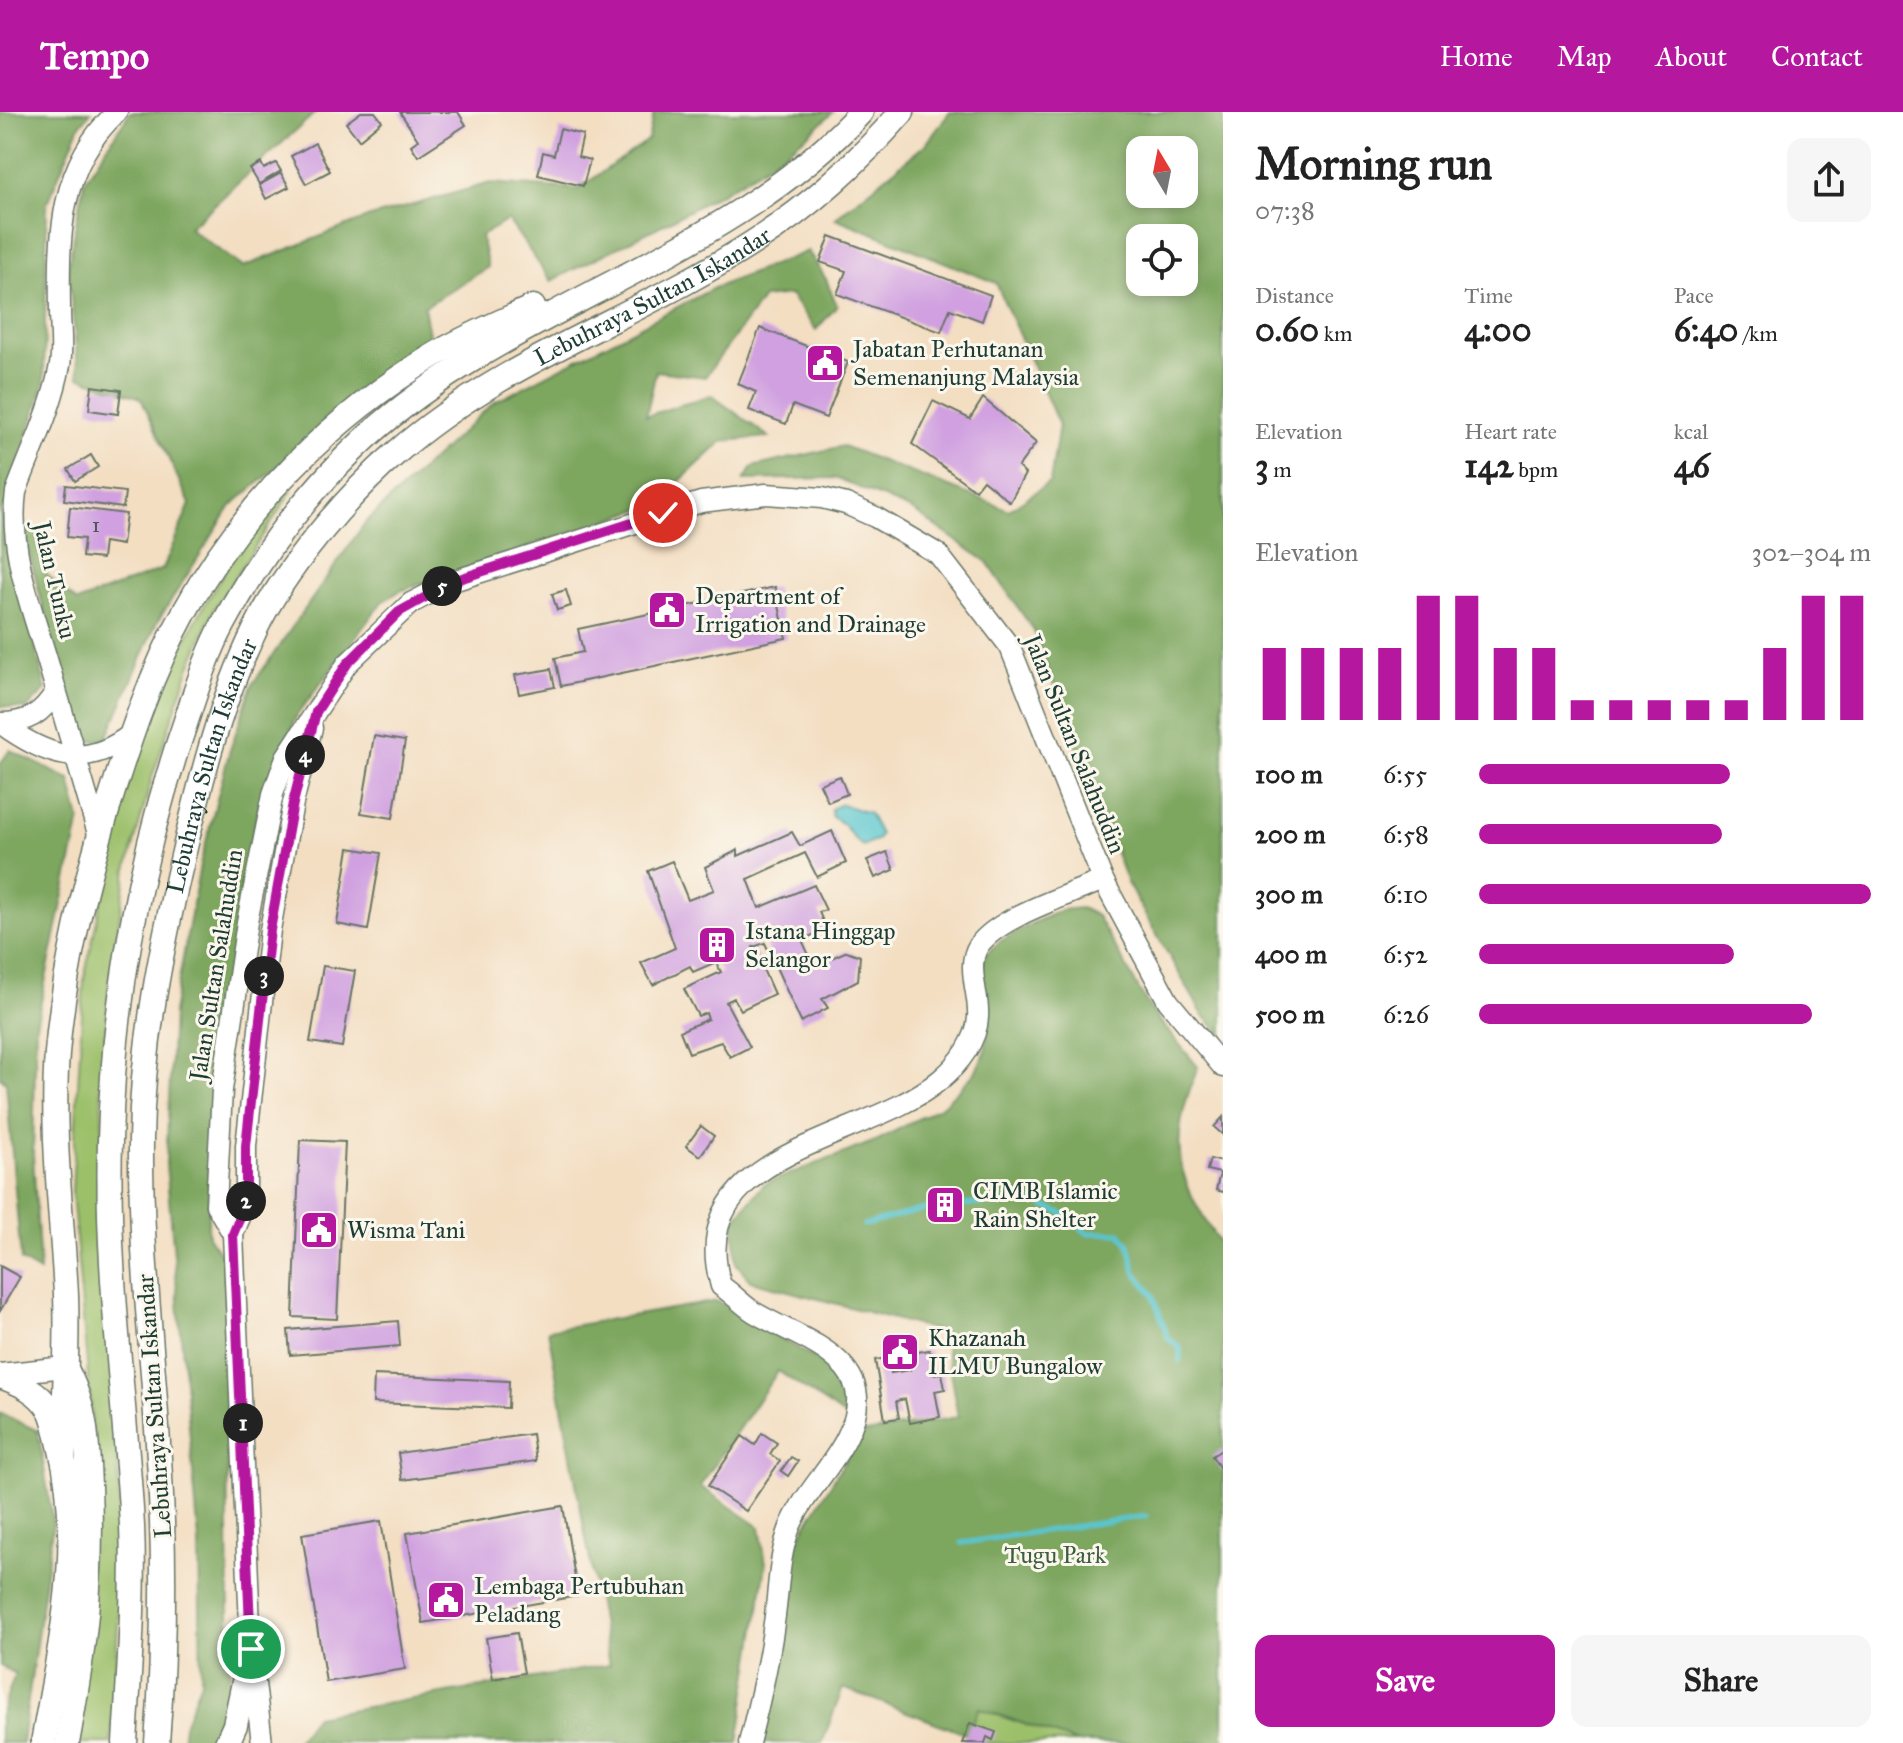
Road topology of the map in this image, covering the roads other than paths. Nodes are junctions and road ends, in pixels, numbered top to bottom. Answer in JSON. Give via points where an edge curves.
{"nodes":[{"id":1,"x":117,"y":112,"type":"edge"},
{"id":2,"x":861,"y":112,"type":"edge"},
{"id":3,"x":902,"y":112,"type":"edge"},
{"id":4,"x":739,"y":214,"type":"junction"},
{"id":5,"x":56,"y":691,"type":"junction"},
{"id":6,"x":316,"y":712,"type":"junction"},
{"id":7,"x":3,"y":731,"type":"edge"},
{"id":8,"x":131,"y":734,"type":"junction"},
{"id":9,"x":75,"y":758,"type":"junction"},
{"id":10,"x":99,"y":837,"type":"junction"},
{"id":11,"x":1103,"y":880,"type":"junction"},
{"id":12,"x":1223,"y":1067,"type":"edge"},
{"id":13,"x":233,"y":1234,"type":"junction"},
{"id":14,"x":65,"y":1367,"type":"junction"},
{"id":15,"x":0,"y":1375,"type":"edge"},
{"id":16,"x":63,"y":1456,"type":"junction"},
{"id":17,"x":251,"y":1649,"type":"junction"},
{"id":18,"x":43,"y":1743,"type":"edge"},
{"id":19,"x":67,"y":1743,"type":"edge"},
{"id":20,"x":125,"y":1743,"type":"edge"},
{"id":21,"x":157,"y":1743,"type":"edge"},
{"id":22,"x":227,"y":1743,"type":"edge"},
{"id":23,"x":262,"y":1743,"type":"edge"},
{"id":24,"x":749,"y":1743,"type":"edge"}],
"edges":[{"from":1,"to":5,"type":"street","name":"Jalan Tunku","via":[[76,164],[64,200],[60,363],[13,509],[19,558]]},
{"from":2,"to":4,"type":"main road","name":"Lebuhraya Sultan Iskandar","via":[[814,159]]},
{"from":3,"to":21,"type":"main road","name":"Lebuhraya Sultan Iskandar","via":[[847,173],[754,243],[484,386],[395,454],[316,538],[257,625],[226,697],[202,775],[148,1036],[141,1135],[143,1241],[165,1602]]},
{"from":4,"to":8,"type":"main road","via":[[438,353],[346,418],[242,524],[185,611]]},
{"from":4,"to":20,"type":"main road","name":"Lebuhraya Sultan Iskandar","via":[[476,355],[366,438],[291,518],[223,625],[202,677],[171,763],[132,921],[111,1126],[113,1293],[133,1568]]},
{"from":5,"to":7,"type":"street","via":[[34,717]]},
{"from":5,"to":9,"type":"street","name":"Jalan Tunku"},
{"from":6,"to":11,"type":"street","name":"Jalan Sultan Salahuddin","via":[[347,664],[399,612],[456,580],[701,502],[766,494],[822,498],[875,517],[938,554],[986,612],[1010,647],[1036,704]]},
{"from":6,"to":13,"type":"street","name":"Jalan Sultan Salahuddin","via":[[270,930],[246,1146],[246,1203]]},
{"from":6,"to":13,"type":"street","name":"Jalan Sultan Salahuddin","via":[[286,757],[273,794],[247,922],[217,1146],[216,1205]]},
{"from":7,"to":9,"type":"street"},
{"from":8,"to":9,"type":"street","via":[[103,752]]},
{"from":8,"to":10,"type":"main road"},
{"from":9,"to":10,"type":"street","name":"Jalan Tunku"},
{"from":10,"to":14,"type":"main road","via":[[66,974],[57,1056]]},
{"from":11,"to":12,"type":"street","name":"Jalan Sultan Salahuddin","via":[[1168,1001]]},
{"from":11,"to":24,"type":"street","via":[[999,928],[979,945],[973,960],[978,1017],[974,1035],[962,1058],[940,1080],[768,1165],[742,1184],[722,1213],[714,1241],[721,1286],[758,1315],[831,1352],[850,1377],[856,1414],[845,1442],[791,1526]]},
{"from":13,"to":17,"type":"street","name":"Jalan Sultan Salahuddin"},
{"from":14,"to":15,"type":"street"},
{"from":14,"to":16,"type":"main road"},
{"from":14,"to":19,"type":"main road","via":[[83,1403],[91,1532],[86,1642]]},
{"from":15,"to":16,"type":"main road","via":[[36,1393],[51,1411]]},
{"from":16,"to":18,"type":"main road","via":[[70,1517],[68,1585]]},
{"from":17,"to":22,"type":"main road"},
{"from":17,"to":23,"type":"street","name":"Jalan Sultan Salahuddin"}]}
